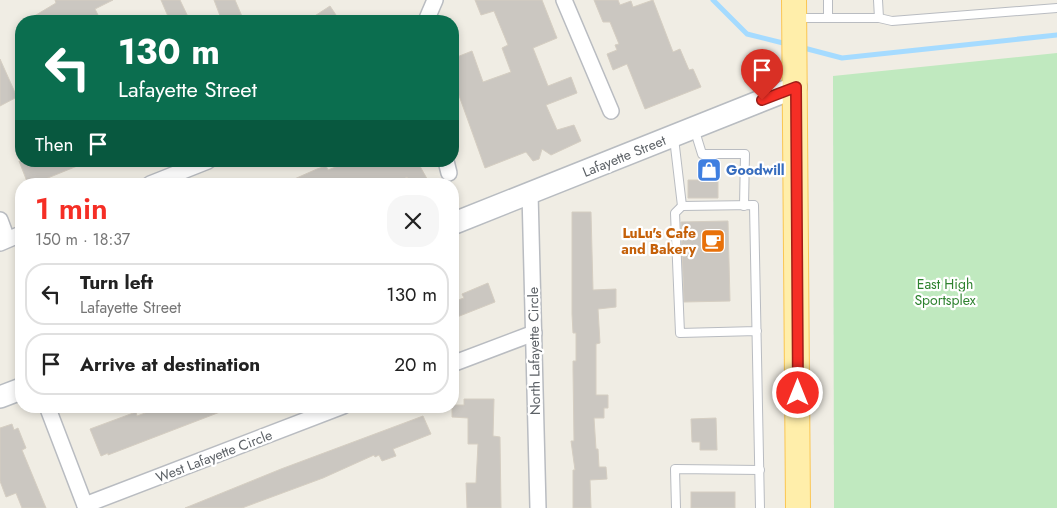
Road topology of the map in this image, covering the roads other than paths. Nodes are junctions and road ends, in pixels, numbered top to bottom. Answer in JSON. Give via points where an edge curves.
{"nodes":[{"id":1,"x":435,"y":0,"type":"edge"},
{"id":2,"x":564,"y":0,"type":"edge"},
{"id":3,"x":828,"y":0,"type":"edge"},
{"id":4,"x":878,"y":0,"type":"edge"},
{"id":5,"x":1057,"y":8,"type":"edge"},
{"id":6,"x":429,"y":15,"type":"edge"},
{"id":7,"x":794,"y":16,"type":"edge"},
{"id":8,"x":828,"y":18,"type":"junction"},
{"id":9,"x":879,"y":18,"type":"junction"},
{"id":10,"x":796,"y":87,"type":"junction"},
{"id":11,"x":611,"y":111,"type":"dead end"},
{"id":12,"x":694,"y":128,"type":"junction"},
{"id":13,"x":674,"y":136,"type":"junction"},
{"id":14,"x":193,"y":167,"type":"edge"},
{"id":15,"x":165,"y":178,"type":"edge"},
{"id":16,"x":530,"y":193,"type":"junction"},
{"id":17,"x":682,"y":206,"type":"junction"},
{"id":18,"x":744,"y":206,"type":"junction"},
{"id":19,"x":0,"y":220,"type":"edge"},
{"id":20,"x":459,"y":221,"type":"edge"},
{"id":21,"x":10,"y":239,"type":"edge"},
{"id":22,"x":757,"y":331,"type":"junction"},
{"id":23,"x":534,"y":333,"type":"junction"},
{"id":24,"x":459,"y":361,"type":"edge"},
{"id":25,"x":15,"y":391,"type":"edge"},
{"id":26,"x":0,"y":397,"type":"edge"},
{"id":27,"x":50,"y":413,"type":"edge"},
{"id":28,"x":325,"y":413,"type":"edge"},
{"id":29,"x":760,"y":470,"type":"junction"},
{"id":30,"x":86,"y":507,"type":"edge"},
{"id":31,"x":538,"y":508,"type":"edge"},
{"id":32,"x":676,"y":508,"type":"edge"},
{"id":33,"x":760,"y":508,"type":"edge"},
{"id":34,"x":798,"y":508,"type":"edge"}],
"edges":[{"from":1,"to":6,"type":"street"},
{"from":2,"to":11,"type":"street"},
{"from":3,"to":8,"type":"lane"},
{"from":4,"to":9,"type":"lane"},
{"from":5,"to":9,"type":"lane","via":[[892,21]]},
{"from":7,"to":8,"type":"lane"},
{"from":7,"to":10,"type":"main road"},
{"from":8,"to":9,"type":"lane"},
{"from":10,"to":12,"type":"street","name":"Lafayette Street"},
{"from":10,"to":34,"type":"main road"},
{"from":12,"to":13,"type":"street","name":"Lafayette Street"},
{"from":12,"to":18,"type":"lane","via":[[702,154],[745,154]]},
{"from":13,"to":16,"type":"street","name":"Lafayette Street"},
{"from":13,"to":17,"type":"lane"},
{"from":14,"to":15,"type":"street"},
{"from":16,"to":20,"type":"street","name":"Lafayette Street"},
{"from":16,"to":23,"type":"street","name":"North Lafayette Circle"},
{"from":17,"to":18,"type":"lane"},
{"from":17,"to":22,"type":"lane","via":[[675,213],[680,333]]},
{"from":18,"to":22,"type":"lane","via":[[754,205]]},
{"from":19,"to":21,"type":"street"},
{"from":22,"to":29,"type":"lane"},
{"from":23,"to":24,"type":"street"},
{"from":23,"to":31,"type":"street","name":"North Lafayette Circle"},
{"from":25,"to":26,"type":"street"},
{"from":27,"to":30,"type":"street"},
{"from":28,"to":30,"type":"street","name":"West Lafayette Circle"},
{"from":29,"to":32,"type":"lane","via":[[675,469]]},
{"from":29,"to":33,"type":"lane"}]}
